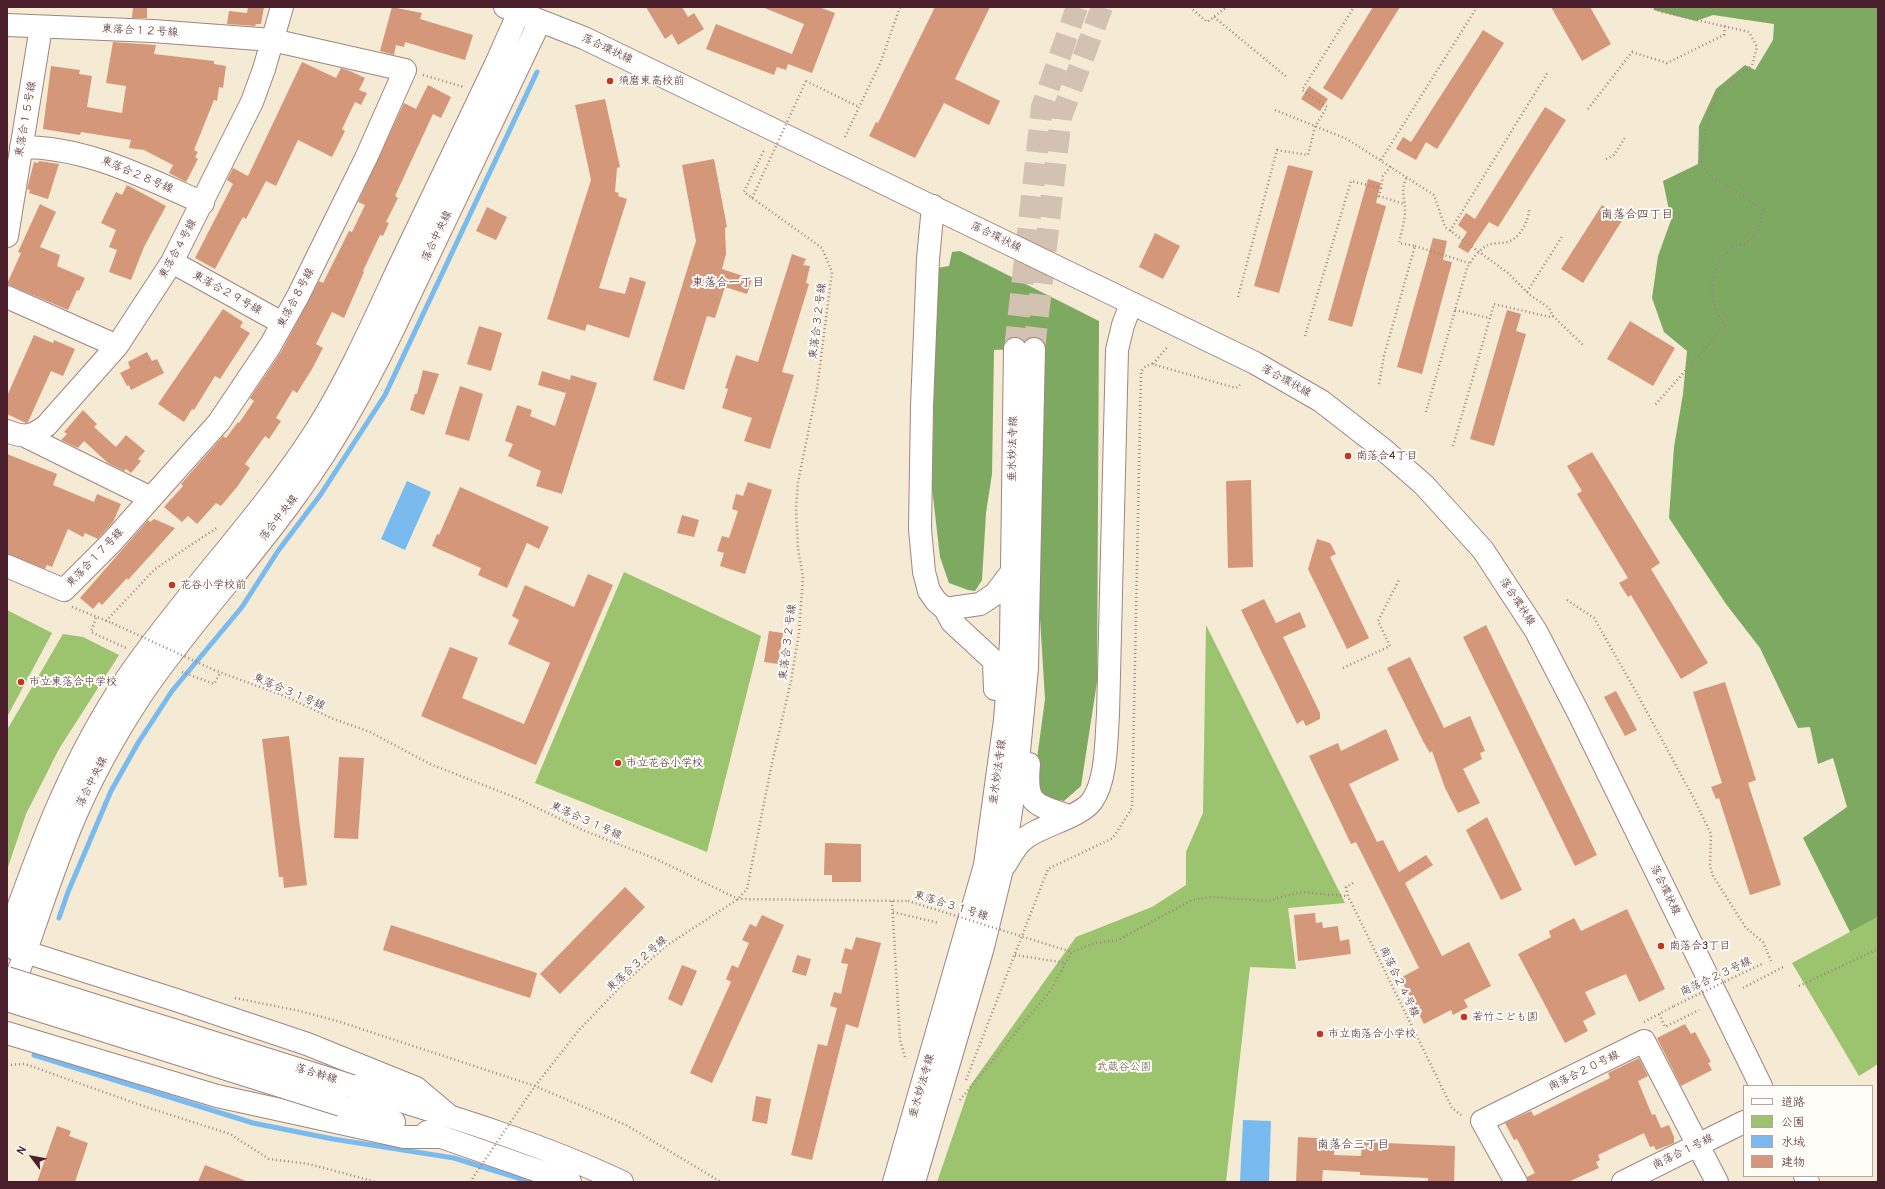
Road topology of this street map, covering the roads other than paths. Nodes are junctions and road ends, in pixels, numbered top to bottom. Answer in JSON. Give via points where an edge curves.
{"nodes":[{"id":1,"x":282,"y":7,"type":"edge"},
{"id":2,"x":526,"y":13,"type":"edge"},
{"id":3,"x":7,"y":25,"type":"edge"},
{"id":4,"x":41,"y":27,"type":"junction"},
{"id":5,"x":272,"y":40,"type":"junction"},
{"id":6,"x":21,"y":147,"type":"junction"},
{"id":7,"x":203,"y":203,"type":"junction"},
{"id":8,"x":932,"y":206,"type":"junction"},
{"id":9,"x":7,"y":236,"type":"edge"},
{"id":10,"x":172,"y":262,"type":"junction"},
{"id":11,"x":7,"y":297,"type":"edge"},
{"id":12,"x":1131,"y":304,"type":"junction"},
{"id":13,"x":282,"y":323,"type":"junction"},
{"id":14,"x":117,"y":346,"type":"junction"},
{"id":15,"x":16,"y":434,"type":"edge"},
{"id":16,"x":151,"y":498,"type":"junction"},
{"id":17,"x":7,"y":566,"type":"edge"},
{"id":18,"x":1010,"y":573,"type":"junction"},
{"id":19,"x":945,"y":609,"type":"junction"},
{"id":20,"x":1027,"y":668,"type":"junction"},
{"id":21,"x":998,"y":768,"type":"junction"},
{"id":22,"x":1069,"y":816,"type":"junction"},
{"id":23,"x":1002,"y":869,"type":"junction"},
{"id":24,"x":7,"y":939,"type":"edge"},
{"id":25,"x":16,"y":950,"type":"edge"},
{"id":26,"x":7,"y":978,"type":"edge"},
{"id":27,"x":7,"y":1000,"type":"edge"},
{"id":28,"x":7,"y":1005,"type":"edge"},
{"id":29,"x":7,"y":1032,"type":"edge"},
{"id":30,"x":1761,"y":1085,"type":"edge"},
{"id":31,"x":448,"y":1115,"type":"junction"},
{"id":32,"x":1743,"y":1122,"type":"edge"},
{"id":33,"x":441,"y":1137,"type":"junction"},
{"id":34,"x":1698,"y":1144,"type":"junction"},
{"id":35,"x":570,"y":1182,"type":"edge"},
{"id":36,"x":622,"y":1182,"type":"edge"},
{"id":37,"x":894,"y":1182,"type":"edge"},
{"id":38,"x":914,"y":1182,"type":"edge"},
{"id":39,"x":1516,"y":1182,"type":"edge"},
{"id":40,"x":1623,"y":1182,"type":"edge"},
{"id":41,"x":1717,"y":1182,"type":"edge"}],
"edges":[{"from":1,"to":5,"type":"street","name":"東落合４号線"},
{"from":2,"to":8,"type":"street","name":"落合環状線","via":[[584,38]]},
{"from":2,"to":24,"type":"street","name":"落合中央線","via":[[492,73],[342,385],[316,430],[287,473],[141,658],[85,747],[60,796]]},
{"from":2,"to":25,"type":"street","name":"落合中央線","via":[[384,347],[342,427],[298,493],[159,670],[124,723],[98,768]]},
{"from":3,"to":4,"type":"street","name":"東落合１２号線"},
{"from":4,"to":5,"type":"street","name":"東落合１２号線","via":[[153,31]]},
{"from":4,"to":6,"type":"street","name":"東落合１５号線"},
{"from":5,"to":7,"type":"street","name":"東落合４号線","via":[[252,102]]},
{"from":5,"to":13,"type":"street","name":"東落合８号線","via":[[405,70],[366,158],[298,296]]},
{"from":6,"to":7,"type":"street","name":"東落合２８号線","via":[[38,147],[94,157]]},
{"from":6,"to":9,"type":"street","name":"東落合１５号線"},
{"from":7,"to":10,"type":"street","name":"東落合４号線"},
{"from":8,"to":12,"type":"street","name":"落合環状線"},
{"from":8,"to":19,"type":"street","via":[[922,406],[920,529],[926,585],[932,596]]},
{"from":10,"to":13,"type":"street","name":"東落合２９号線"},
{"from":10,"to":14,"type":"street","name":"東落合４号線"},
{"from":11,"to":14,"type":"street"},
{"from":12,"to":22,"type":"street","via":[[1118,350],[1104,760],[1098,789],[1091,802]]},
{"from":12,"to":30,"type":"street","name":"落合環状線","via":[[1255,363],[1321,401],[1424,485],[1483,550],[1539,638],[1578,712]]},
{"from":13,"to":16,"type":"street","name":"東落合８号線","via":[[270,346],[219,422]]},
{"from":14,"to":15,"type":"street","name":"東落合４号線","via":[[46,426],[35,434]]},
{"from":15,"to":16,"type":"street"},
{"from":16,"to":17,"type":"street","name":"東落合１７号線","via":[[64,590]]},
{"from":18,"to":19,"type":"street","via":[[995,594],[980,604]]},
{"from":18,"to":20,"type":"street","name":"垂水妙法寺線","via":[[1024,349]]},
{"from":18,"to":21,"type":"street","name":"垂水妙法寺線","via":[[1011,642],[1005,720]]},
{"from":19,"to":21,"type":"street","via":[[952,622],[994,661]]},
{"from":20,"to":22,"type":"street","via":[[1030,745],[1028,790],[1031,798],[1041,806]]},
{"from":20,"to":23,"type":"street","name":"垂水妙法寺線","via":[[1017,772]]},
{"from":21,"to":37,"type":"street","name":"垂水妙法寺線","via":[[985,865]]},
{"from":22,"to":23,"type":"street","via":[[1023,840]]},
{"from":23,"to":38,"type":"street","name":"垂水妙法寺線","via":[[983,947]]},
{"from":25,"to":28,"type":"street","name":"落合中央線"},
{"from":25,"to":31,"type":"street","via":[[307,1044],[416,1088]]},
{"from":26,"to":31,"type":"street","name":"落合幹線","bridge":true},
{"from":27,"to":33,"type":"street","name":"落合幹線","bridge":true},
{"from":29,"to":33,"type":"street","via":[[217,1096],[404,1137]]},
{"from":31,"to":36,"type":"street","name":"落合幹線","via":[[521,1140]]},
{"from":32,"to":34,"type":"street","name":"南落合１号線"},
{"from":33,"to":35,"type":"street","name":"落合幹線"},
{"from":34,"to":39,"type":"street","name":"南落合２０号線","via":[[1644,1041],[1482,1121]]},
{"from":34,"to":40,"type":"street","name":"南落合１号線"},
{"from":34,"to":41,"type":"street"}]}
